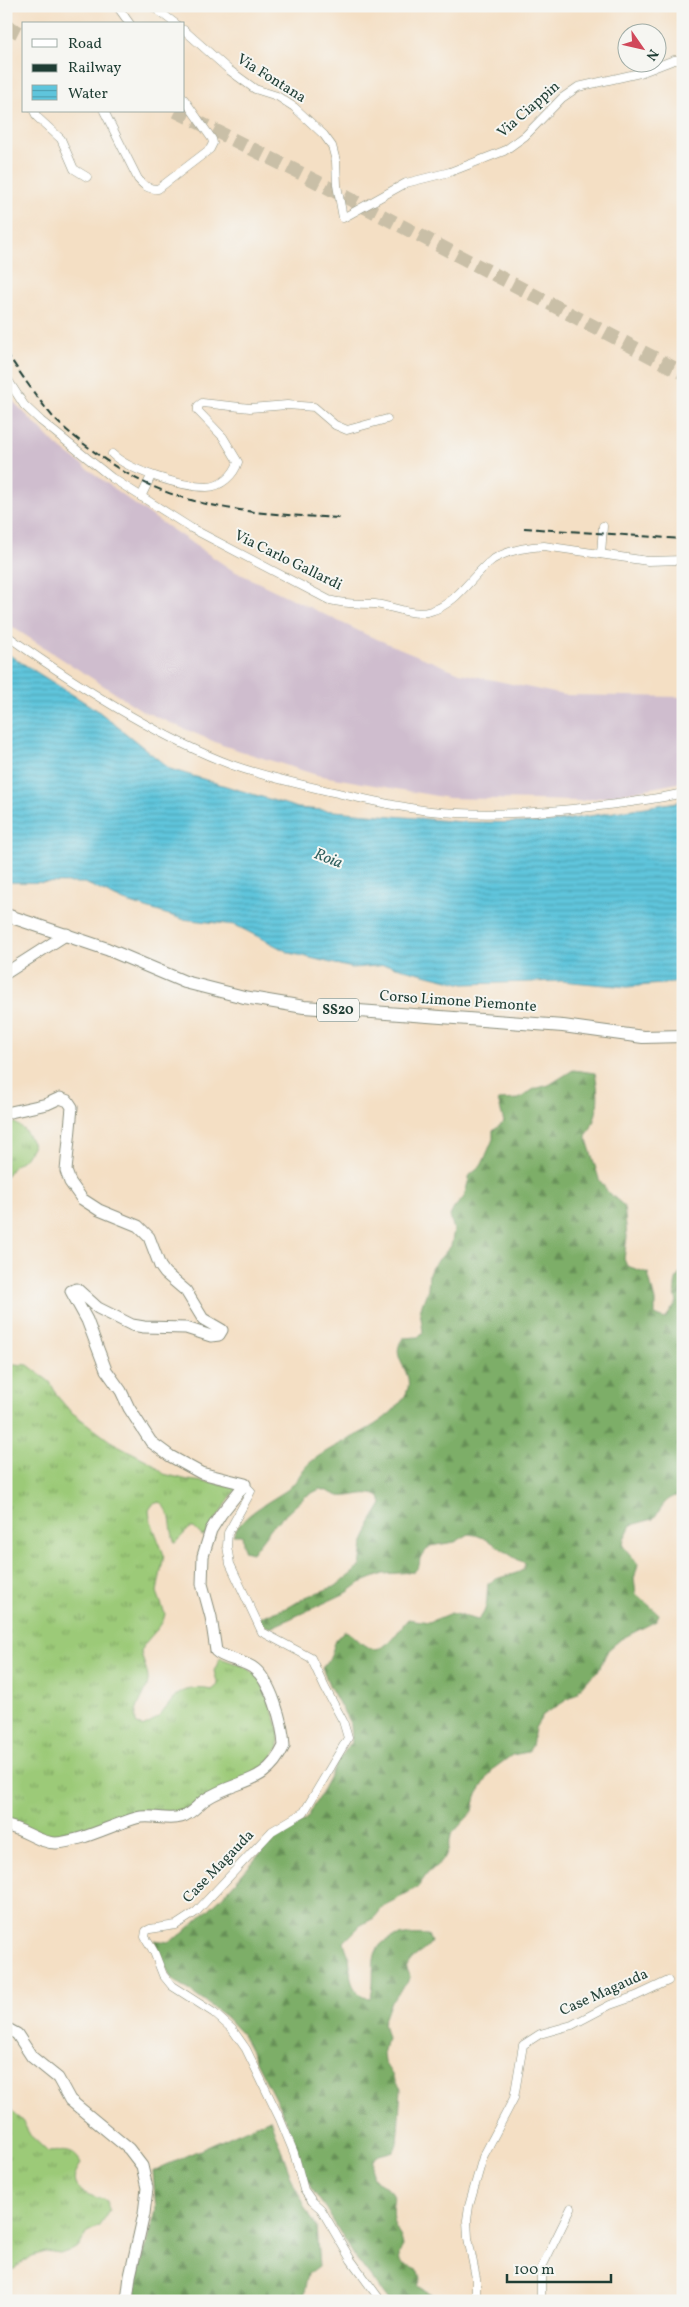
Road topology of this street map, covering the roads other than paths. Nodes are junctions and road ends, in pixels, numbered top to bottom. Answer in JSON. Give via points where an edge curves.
{"nodes":[{"id":1,"x":116,"y":6,"type":"edge"},
{"id":2,"x":152,"y":6,"type":"edge"},
{"id":3,"x":128,"y":22,"type":"edge"},
{"id":4,"x":173,"y":22,"type":"edge"},
{"id":5,"x":185,"y":31,"type":"edge"},
{"id":6,"x":674,"y":60,"type":"junction"},
{"id":7,"x":683,"y":60,"type":"edge"},
{"id":8,"x":683,"y":66,"type":"edge"},
{"id":9,"x":185,"y":100,"type":"edge"},
{"id":10,"x":34,"y":112,"type":"edge"},
{"id":11,"x":104,"y":112,"type":"edge"},
{"id":12,"x":87,"y":178,"type":"dead end"},
{"id":13,"x":343,"y":218,"type":"joint"},
{"id":14,"x":6,"y":377,"type":"edge"},
{"id":15,"x":387,"y":419,"type":"dead end"},
{"id":16,"x":112,"y":454,"type":"dead end"},
{"id":17,"x":152,"y":476,"type":"junction"},
{"id":18,"x":141,"y":497,"type":"junction"},
{"id":19,"x":603,"y":526,"type":"dead end"},
{"id":20,"x":601,"y":554,"type":"junction"},
{"id":21,"x":683,"y":560,"type":"edge"},
{"id":22,"x":6,"y":635,"type":"edge"},
{"id":23,"x":683,"y":793,"type":"edge"},
{"id":24,"x":6,"y":915,"type":"edge"},
{"id":25,"x":67,"y":934,"type":"junction"},
{"id":26,"x":6,"y":973,"type":"edge"},
{"id":27,"x":683,"y":1036,"type":"edge"},
{"id":28,"x":6,"y":1113,"type":"edge"},
{"id":29,"x":246,"y":1486,"type":"junction"},
{"id":30,"x":6,"y":1826,"type":"edge"},
{"id":31,"x":668,"y":1980,"type":"dead end"},
{"id":32,"x":6,"y":2028,"type":"edge"},
{"id":33,"x":571,"y":2208,"type":"dead end"},
{"id":34,"x":126,"y":2301,"type":"edge"},
{"id":35,"x":381,"y":2301,"type":"edge"},
{"id":36,"x":476,"y":2301,"type":"edge"},
{"id":37,"x":541,"y":2301,"type":"edge"}],
"edges":[{"from":1,"to":3,"type":"street"},
{"from":2,"to":4,"type":"street"},
{"from":5,"to":13,"type":"street","name":"Via Fontana","via":[[255,89],[294,106],[324,135],[332,146],[336,162],[336,185]]},
{"from":6,"to":7,"type":"street","name":"Via Ciappin"},
{"from":6,"to":8,"type":"street"},
{"from":6,"to":13,"type":"street","name":"Via Ciappin","via":[[640,73],[578,87],[504,151],[450,172],[406,183]]},
{"from":9,"to":11,"type":"street","via":[[213,143],[210,149],[158,189],[151,189],[138,179]]},
{"from":10,"to":12,"type":"street","via":[[61,139],[74,169]]},
{"from":14,"to":18,"type":"street","name":"Via Carlo Gallardi","via":[[24,405],[41,421]]},
{"from":15,"to":17,"type":"street","via":[[347,430],[334,425],[310,407],[250,408],[202,403],[198,411],[223,437],[237,460],[234,473],[208,487]]},
{"from":16,"to":17,"type":"street","via":[[126,465]]},
{"from":17,"to":18,"type":"street"},
{"from":18,"to":20,"type":"street","name":"Via Carlo Gallardi","via":[[191,528],[330,600],[352,605],[373,604],[405,611],[431,612],[454,598],[493,560],[516,551],[544,546]]},
{"from":19,"to":20,"type":"street"},
{"from":20,"to":21,"type":"street","name":"Via Carlo Gallardi","via":[[648,561]]},
{"from":22,"to":23,"type":"street","via":[[160,731],[232,765],[326,790],[430,811],[506,813],[564,810]]},
{"from":24,"to":25,"type":"main road","name":"Corso Limone Piemonte","number":"SS20"},
{"from":25,"to":26,"type":"main road"},
{"from":25,"to":27,"type":"main road","name":"Corso Limone Piemonte","number":"SS20","via":[[185,982],[244,997],[304,1007],[563,1026],[643,1037]]},
{"from":28,"to":29,"type":"main road","via":[[60,1098],[68,1101],[72,1108],[66,1172],[70,1182],[82,1199],[98,1210],[138,1226],[148,1237],[165,1273],[186,1291],[203,1319],[222,1330],[220,1335],[211,1336],[186,1328],[132,1325],[98,1308],[77,1289],[71,1291],[87,1320],[106,1370],[152,1442],[201,1473]]},
{"from":29,"to":30,"type":"main road","via":[[232,1500],[212,1530],[203,1556],[202,1584],[216,1650],[252,1667],[266,1682],[284,1736],[284,1746],[274,1764],[262,1775],[205,1800],[180,1818],[146,1816],[55,1843]]},
{"from":29,"to":35,"type":"street","name":"Case Magauda","via":[[249,1496],[228,1533],[230,1564],[262,1632],[311,1658],[343,1721],[348,1738],[304,1812],[272,1831],[196,1912],[176,1925],[150,1929],[145,1937],[163,1975],[172,1986],[214,2013],[232,2029],[246,2049],[294,2153],[304,2190],[321,2209],[351,2260]]},
{"from":31,"to":36,"type":"street","name":"Case Magauda","via":[[572,2025],[540,2034],[523,2045],[514,2098],[483,2157],[468,2213]]},
{"from":32,"to":34,"type":"main road","via":[[18,2034],[36,2061],[58,2078],[70,2100],[129,2149],[142,2166],[147,2188],[144,2214]]},
{"from":33,"to":37,"type":"street","via":[[541,2269]]}]}
